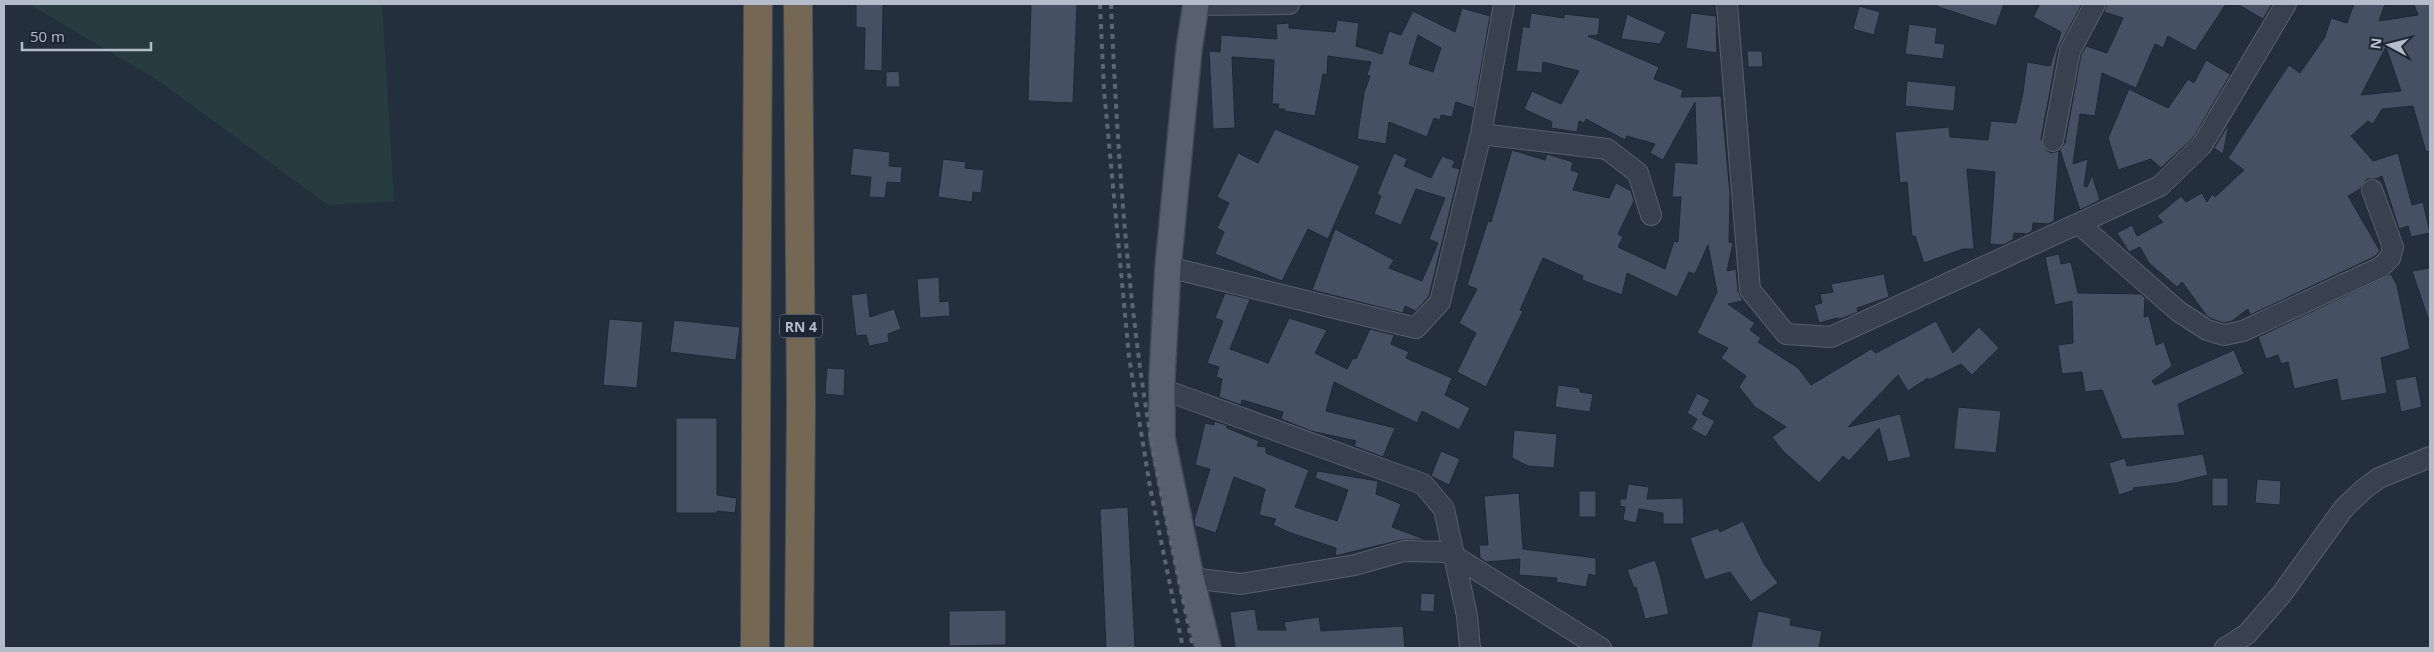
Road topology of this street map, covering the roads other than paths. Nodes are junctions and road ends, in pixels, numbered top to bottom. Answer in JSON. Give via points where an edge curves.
{"nodes":[{"id":1,"x":758,"y":4,"type":"edge"},
{"id":2,"x":798,"y":4,"type":"edge"},
{"id":3,"x":1290,"y":4,"type":"edge"},
{"id":4,"x":1504,"y":4,"type":"edge"},
{"id":5,"x":1727,"y":4,"type":"edge"},
{"id":6,"x":2095,"y":4,"type":"edge"},
{"id":7,"x":2286,"y":4,"type":"edge"},
{"id":8,"x":1196,"y":5,"type":"edge"},
{"id":9,"x":1481,"y":134,"type":"junction"},
{"id":10,"x":2053,"y":141,"type":"dead end"},
{"id":11,"x":2372,"y":190,"type":"dead end"},
{"id":12,"x":1651,"y":215,"type":"dead end"},
{"id":13,"x":2079,"y":224,"type":"junction"},
{"id":14,"x":1168,"y":266,"type":"junction"},
{"id":15,"x":1162,"y":389,"type":"junction"},
{"id":16,"x":2430,"y":457,"type":"edge"},
{"id":17,"x":1454,"y":556,"type":"junction"},
{"id":18,"x":1191,"y":578,"type":"junction"},
{"id":19,"x":755,"y":648,"type":"edge"},
{"id":20,"x":799,"y":648,"type":"edge"},
{"id":21,"x":1208,"y":648,"type":"edge"},
{"id":22,"x":1470,"y":648,"type":"edge"},
{"id":23,"x":1601,"y":648,"type":"edge"},
{"id":24,"x":2225,"y":648,"type":"edge"}],
"edges":[{"from":1,"to":19,"type":"highway"},
{"from":2,"to":20,"type":"highway","number":"RN 4"},
{"from":3,"to":8,"type":"street"},
{"from":4,"to":9,"type":"street"},
{"from":5,"to":13,"type":"street","via":[[1750,290],[1786,334],[1831,337]]},
{"from":6,"to":10,"type":"street","via":[[2070,51]]},
{"from":7,"to":13,"type":"street","via":[[2202,145],[2160,186]]},
{"from":8,"to":14,"type":"main road"},
{"from":9,"to":12,"type":"street","via":[[1607,149],[1638,173]]},
{"from":9,"to":14,"type":"street","via":[[1440,302],[1416,328]]},
{"from":11,"to":13,"type":"street","via":[[2393,247],[2390,258],[2382,267],[2243,331],[2224,335],[2207,330],[2178,311]]},
{"from":14,"to":15,"type":"main road"},
{"from":15,"to":17,"type":"street","via":[[1423,484],[1444,509]]},
{"from":15,"to":18,"type":"main road","via":[[1162,438]]},
{"from":16,"to":24,"type":"street","via":[[2379,478],[2364,489],[2344,508],[2282,595],[2247,634]]},
{"from":17,"to":18,"type":"street","via":[[1448,552],[1404,551],[1355,565],[1241,584]]},
{"from":17,"to":22,"type":"street","via":[[1467,616]]},
{"from":17,"to":23,"type":"street"},
{"from":18,"to":21,"type":"main road"}]}
